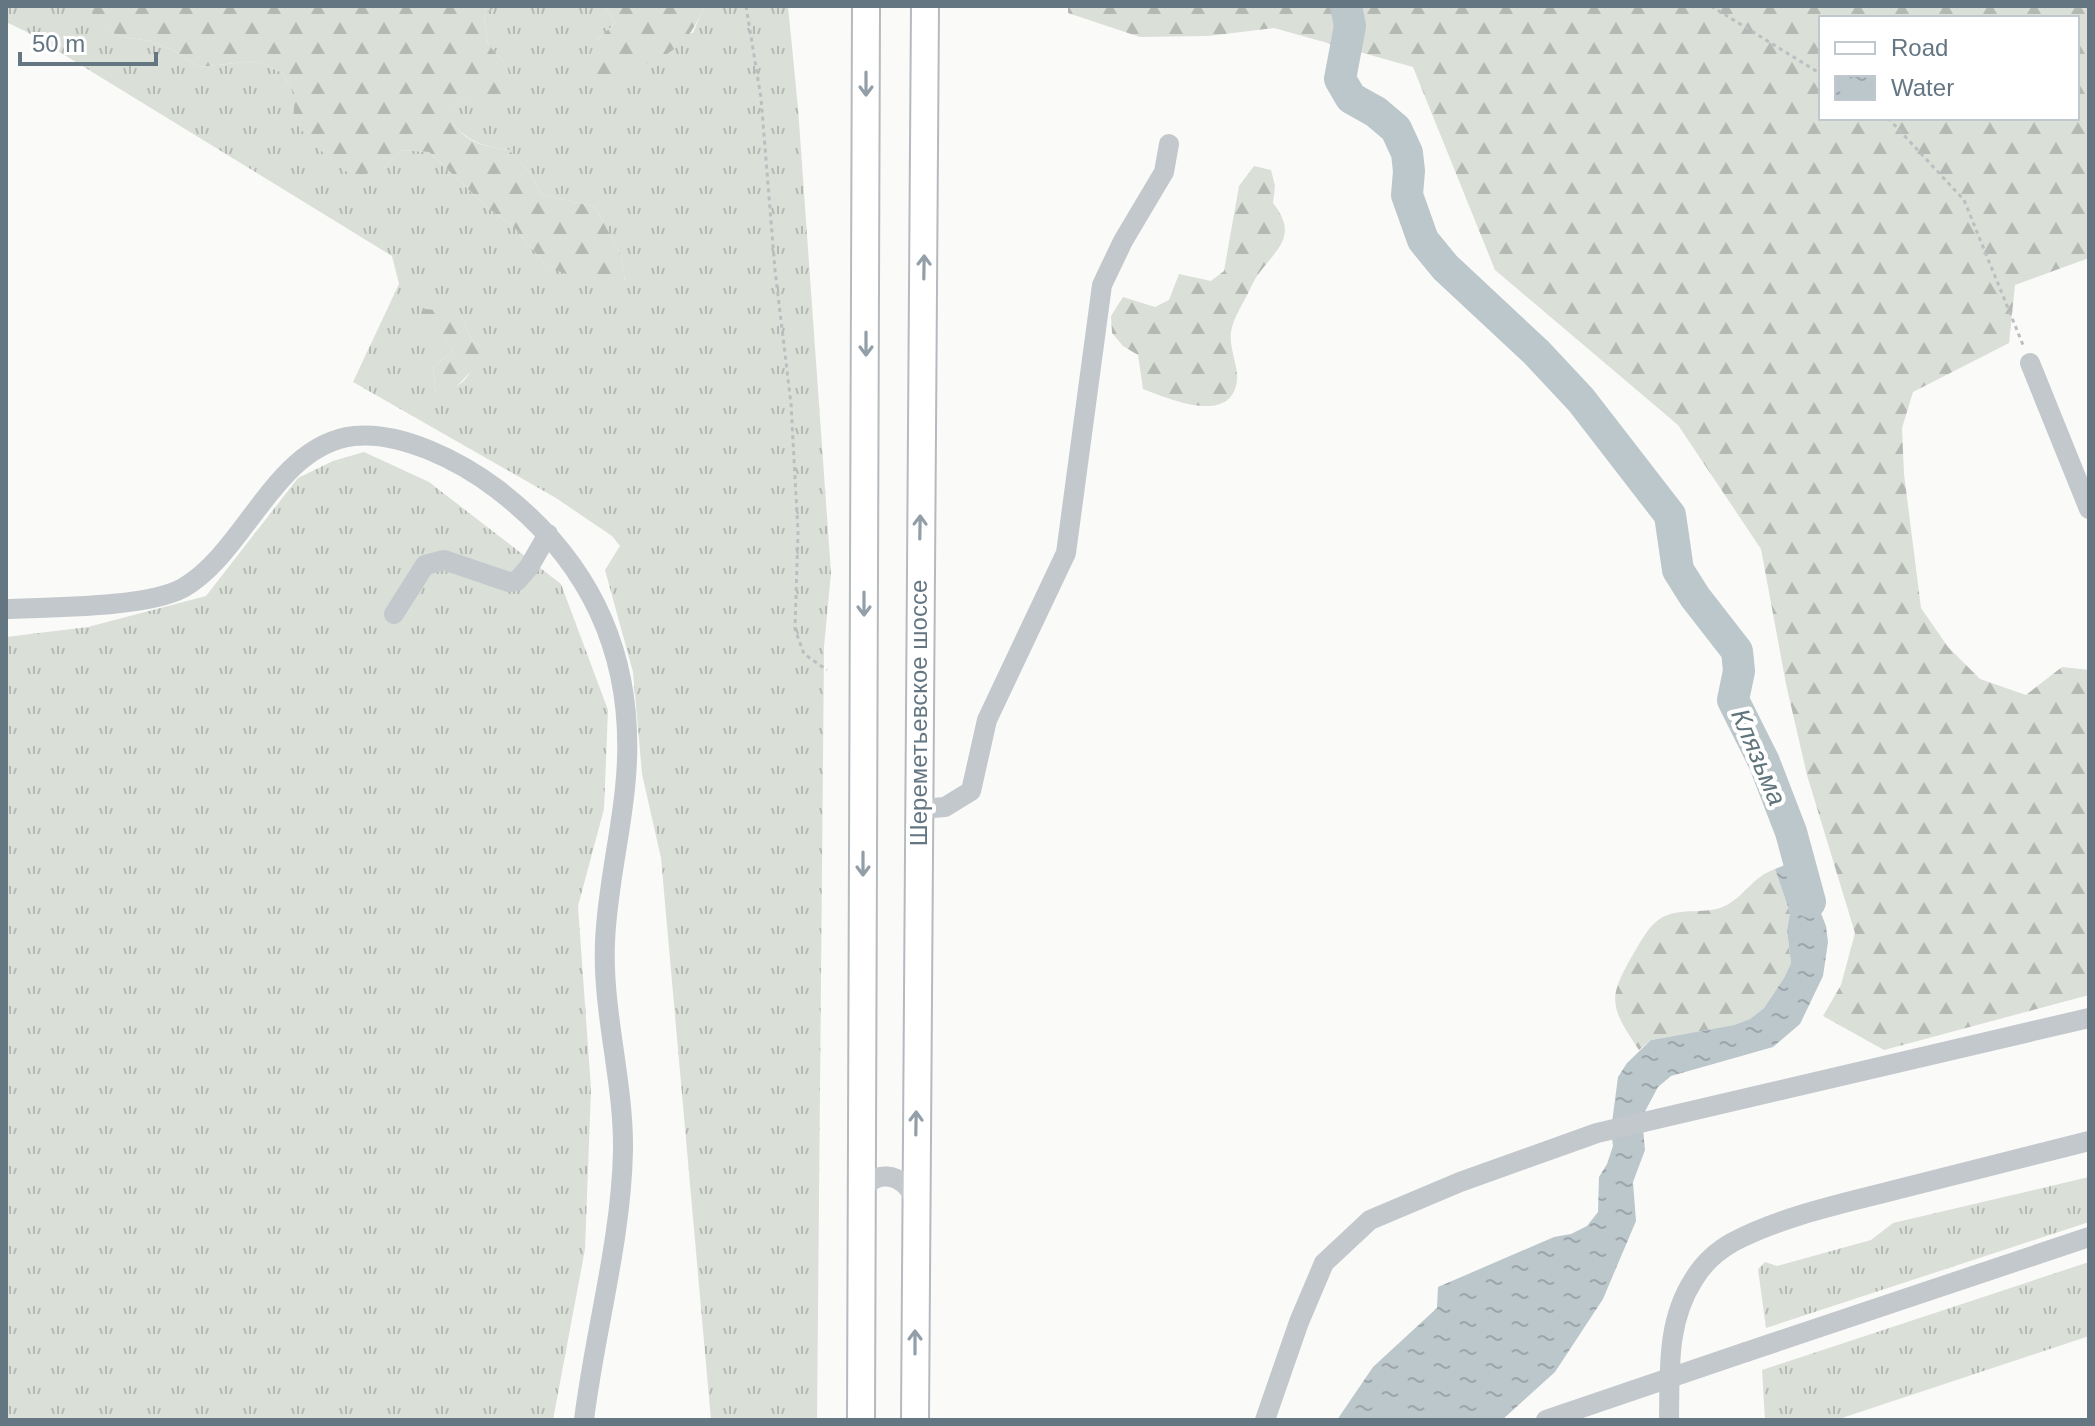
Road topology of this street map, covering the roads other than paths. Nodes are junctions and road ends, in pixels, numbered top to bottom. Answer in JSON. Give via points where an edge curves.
{"nodes":[{"id":1,"x":866,"y":6,"type":"edge"},
{"id":2,"x":925,"y":6,"type":"edge"},
{"id":3,"x":1169,"y":144,"type":"dead end"},
{"id":4,"x":2030,"y":363,"type":"road end"},
{"id":5,"x":2089,"y":509,"type":"edge"},
{"id":6,"x":548,"y":534,"type":"junction"},
{"id":7,"x":6,"y":609,"type":"edge"},
{"id":8,"x":394,"y":614,"type":"dead end"},
{"id":9,"x":919,"y":809,"type":"junction"},
{"id":10,"x":2089,"y":1018,"type":"edge"},
{"id":11,"x":2089,"y":1141,"type":"edge"},
{"id":12,"x":915,"y":1201,"type":"junction"},
{"id":13,"x":861,"y":1205,"type":"junction"},
{"id":14,"x":2089,"y":1237,"type":"edge"},
{"id":15,"x":584,"y":1420,"type":"edge"},
{"id":16,"x":861,"y":1420,"type":"edge"},
{"id":17,"x":915,"y":1420,"type":"edge"},
{"id":18,"x":1265,"y":1420,"type":"edge"},
{"id":19,"x":1546,"y":1420,"type":"edge"},
{"id":20,"x":1669,"y":1420,"type":"edge"}],
"edges":[{"from":1,"to":13,"type":"main road","one_way":true},
{"from":9,"to":2,"type":"main road","name":"Шереметьевское шоссе","one_way":true},
{"from":3,"to":9,"type":"street","via":[[1164,172],[1102,285],[1066,553],[987,720],[971,791],[945,807]]},
{"from":4,"to":5,"type":"street"},
{"from":6,"to":7,"type":"street","via":[[477,475],[437,453],[394,439],[354,436],[328,443],[304,458],[223,553],[180,590],[132,602]]},
{"from":6,"to":8,"type":"street","via":[[517,581],[444,560],[425,565]]},
{"from":6,"to":15,"type":"street","via":[[604,621],[625,690],[626,786],[604,945],[623,1149],[619,1214]]},
{"from":12,"to":9,"type":"main road","name":"Шереметьевское шоссе","one_way":true},
{"from":10,"to":18,"type":"street","via":[[1597,1133],[1370,1220],[1324,1263]]},
{"from":11,"to":20,"type":"street","via":[[1780,1222],[1719,1251],[1685,1293],[1675,1323]]},
{"from":12,"to":13,"type":"street","via":[[903,1181],[892,1176],[869,1183]]},
{"from":17,"to":12,"type":"main road","name":"Шереметьевское шоссе","one_way":true},
{"from":13,"to":16,"type":"main road"},
{"from":14,"to":19,"type":"street","bridge":true}]}
